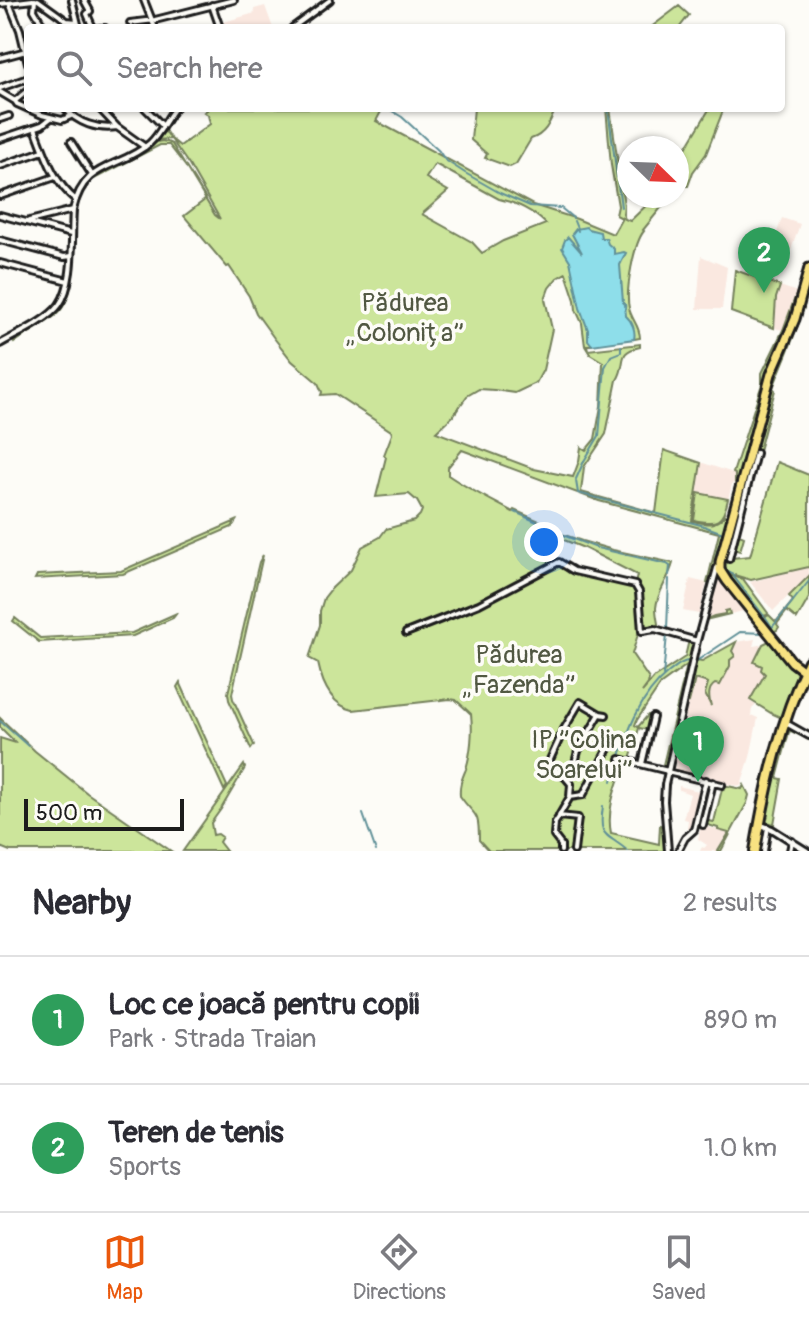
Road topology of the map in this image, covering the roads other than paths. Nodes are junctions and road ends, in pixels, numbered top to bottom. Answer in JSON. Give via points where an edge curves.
{"nodes":[{"id":1,"x":35,"y":0,"type":"edge"},
{"id":2,"x":72,"y":0,"type":"edge"},
{"id":3,"x":84,"y":0,"type":"edge"},
{"id":4,"x":144,"y":0,"type":"edge"},
{"id":5,"x":186,"y":0,"type":"edge"},
{"id":6,"x":234,"y":0,"type":"edge"},
{"id":7,"x":330,"y":0,"type":"edge"},
{"id":8,"x":219,"y":2,"type":"edge"},
{"id":9,"x":9,"y":3,"type":"junction"},
{"id":10,"x":0,"y":4,"type":"edge"},
{"id":11,"x":212,"y":5,"type":"junction"},
{"id":12,"x":190,"y":10,"type":"junction"},
{"id":13,"x":152,"y":20,"type":"junction"},
{"id":14,"x":41,"y":22,"type":"dead end"},
{"id":15,"x":130,"y":23,"type":"dead end"},
{"id":16,"x":75,"y":24,"type":"edge"},
{"id":17,"x":78,"y":24,"type":"edge"},
{"id":18,"x":91,"y":24,"type":"edge"},
{"id":19,"x":154,"y":24,"type":"edge"},
{"id":20,"x":218,"y":24,"type":"edge"},
{"id":21,"x":297,"y":24,"type":"edge"},
{"id":22,"x":24,"y":42,"type":"edge"},
{"id":23,"x":24,"y":52,"type":"edge"},
{"id":24,"x":0,"y":58,"type":"edge"},
{"id":25,"x":24,"y":80,"type":"edge"},
{"id":26,"x":0,"y":90,"type":"edge"},
{"id":27,"x":24,"y":93,"type":"edge"},
{"id":28,"x":15,"y":101,"type":"junction"},
{"id":29,"x":24,"y":105,"type":"edge"},
{"id":30,"x":39,"y":112,"type":"edge"},
{"id":31,"x":68,"y":112,"type":"edge"},
{"id":32,"x":103,"y":112,"type":"edge"},
{"id":33,"x":149,"y":112,"type":"edge"},
{"id":34,"x":172,"y":112,"type":"edge"},
{"id":35,"x":9,"y":116,"type":"dead end"},
{"id":36,"x":71,"y":116,"type":"junction"},
{"id":37,"x":51,"y":118,"type":"junction"},
{"id":38,"x":0,"y":119,"type":"edge"},
{"id":39,"x":162,"y":125,"type":"junction"},
{"id":40,"x":117,"y":127,"type":"junction"},
{"id":41,"x":35,"y":128,"type":"junction"},
{"id":42,"x":0,"y":139,"type":"edge"},
{"id":43,"x":71,"y":142,"type":"dead end"},
{"id":44,"x":145,"y":147,"type":"junction"},
{"id":45,"x":44,"y":151,"type":"junction"},
{"id":46,"x":0,"y":166,"type":"edge"},
{"id":47,"x":92,"y":175,"type":"junction"},
{"id":48,"x":55,"y":177,"type":"junction"},
{"id":49,"x":0,"y":196,"type":"edge"},
{"id":50,"x":76,"y":200,"type":"junction"},
{"id":51,"x":73,"y":210,"type":"junction"},
{"id":52,"x":0,"y":215,"type":"edge"},
{"id":53,"x":27,"y":222,"type":"junction"},
{"id":54,"x":71,"y":234,"type":"junction"},
{"id":55,"x":0,"y":240,"type":"edge"},
{"id":56,"x":71,"y":256,"type":"junction"},
{"id":57,"x":0,"y":263,"type":"edge"},
{"id":58,"x":809,"y":268,"type":"edge"},
{"id":59,"x":68,"y":281,"type":"junction"},
{"id":60,"x":807,"y":286,"type":"edge"},
{"id":61,"x":0,"y":344,"type":"edge"},
{"id":62,"x":756,"y":453,"type":"dead end"},
{"id":63,"x":729,"y":559,"type":"dead end"},
{"id":64,"x":720,"y":562,"type":"junction"},
{"id":65,"x":727,"y":581,"type":"junction"},
{"id":66,"x":713,"y":582,"type":"junction"},
{"id":67,"x":406,"y":633,"type":"dead end"},
{"id":68,"x":697,"y":641,"type":"junction"},
{"id":69,"x":809,"y":661,"type":"edge"},
{"id":70,"x":804,"y":671,"type":"junction"},
{"id":71,"x":653,"y":717,"type":"dead end"},
{"id":72,"x":784,"y":722,"type":"junction"},
{"id":73,"x":809,"y":736,"type":"edge"},
{"id":74,"x":615,"y":744,"type":"dead end"},
{"id":75,"x":620,"y":759,"type":"dead end"},
{"id":76,"x":642,"y":764,"type":"junction"},
{"id":77,"x":668,"y":772,"type":"junction"},
{"id":78,"x":566,"y":778,"type":"junction"},
{"id":79,"x":706,"y":780,"type":"junction"},
{"id":80,"x":713,"y":782,"type":"junction"},
{"id":81,"x":722,"y":785,"type":"dead end"},
{"id":82,"x":570,"y":797,"type":"junction"},
{"id":83,"x":559,"y":816,"type":"junction"},
{"id":84,"x":703,"y":825,"type":"dead end"},
{"id":85,"x":764,"y":825,"type":"junction"},
{"id":86,"x":792,"y":841,"type":"junction"},
{"id":87,"x":561,"y":851,"type":"edge"},
{"id":88,"x":574,"y":851,"type":"edge"},
{"id":89,"x":668,"y":851,"type":"edge"},
{"id":90,"x":678,"y":851,"type":"edge"},
{"id":91,"x":755,"y":851,"type":"edge"},
{"id":92,"x":764,"y":851,"type":"edge"},
{"id":93,"x":790,"y":851,"type":"edge"},
{"id":94,"x":807,"y":851,"type":"edge"}],
"edges":[{"from":1,"to":9,"type":"street"},
{"from":1,"to":14,"type":"street"},
{"from":1,"to":16,"type":"street"},
{"from":2,"to":17,"type":"street"},
{"from":3,"to":18,"type":"street"},
{"from":4,"to":13,"type":"street"},
{"from":5,"to":12,"type":"street"},
{"from":6,"to":8,"type":"street"},
{"from":7,"to":21,"type":"street"},
{"from":8,"to":11,"type":"street"},
{"from":9,"to":10,"type":"street"},
{"from":9,"to":22,"type":"street"},
{"from":11,"to":12,"type":"street"},
{"from":11,"to":20,"type":"street"},
{"from":12,"to":13,"type":"street"},
{"from":13,"to":15,"type":"street"},
{"from":13,"to":19,"type":"street"},
{"from":23,"to":24,"type":"street"},
{"from":25,"to":26,"type":"street"},
{"from":26,"to":28,"type":"street"},
{"from":27,"to":28,"type":"street"},
{"from":28,"to":29,"type":"street"},
{"from":30,"to":37,"type":"street"},
{"from":31,"to":36,"type":"street"},
{"from":32,"to":40,"type":"street"},
{"from":33,"to":39,"type":"street"},
{"from":34,"to":39,"type":"street"},
{"from":35,"to":38,"type":"street"},
{"from":36,"to":37,"type":"street"},
{"from":36,"to":40,"type":"street","via":[[100,128]]},
{"from":37,"to":41,"type":"street"},
{"from":39,"to":44,"type":"street"},
{"from":40,"to":44,"type":"street"},
{"from":41,"to":42,"type":"street"},
{"from":41,"to":45,"type":"street"},
{"from":43,"to":47,"type":"street"},
{"from":44,"to":47,"type":"street"},
{"from":45,"to":46,"type":"street"},
{"from":45,"to":48,"type":"street"},
{"from":47,"to":50,"type":"street"},
{"from":48,"to":49,"type":"street"},
{"from":48,"to":50,"type":"street"},
{"from":50,"to":51,"type":"street"},
{"from":51,"to":53,"type":"street"},
{"from":51,"to":54,"type":"street"},
{"from":52,"to":53,"type":"street"},
{"from":53,"to":54,"type":"street"},
{"from":54,"to":56,"type":"street"},
{"from":55,"to":56,"type":"street"},
{"from":56,"to":59,"type":"street"},
{"from":57,"to":59,"type":"street"},
{"from":58,"to":60,"type":"main road"},
{"from":59,"to":61,"type":"street","via":[[59,305]]},
{"from":60,"to":64,"type":"main road","via":[[771,374]]},
{"from":62,"to":63,"type":"street"},
{"from":64,"to":65,"type":"main road"},
{"from":64,"to":66,"type":"street"},
{"from":65,"to":66,"type":"main road"},
{"from":65,"to":70,"type":"main road"},
{"from":66,"to":68,"type":"street"},
{"from":67,"to":68,"type":"street","via":[[479,604],[559,562],[574,571],[635,585],[642,631],[655,629]]},
{"from":68,"to":77,"type":"street"},
{"from":69,"to":70,"type":"highway"},
{"from":70,"to":72,"type":"highway"},
{"from":71,"to":76,"type":"street"},
{"from":72,"to":73,"type":"street"},
{"from":72,"to":85,"type":"highway","via":[[770,772]]},
{"from":74,"to":82,"type":"street","via":[[583,795]]},
{"from":75,"to":76,"type":"street"},
{"from":76,"to":77,"type":"street"},
{"from":77,"to":79,"type":"street"},
{"from":77,"to":89,"type":"street"},
{"from":78,"to":78,"type":"street","via":[[548,764],[580,702],[603,714]]},
{"from":78,"to":82,"type":"street"},
{"from":79,"to":80,"type":"street"},
{"from":79,"to":90,"type":"street","via":[[694,830]]},
{"from":80,"to":81,"type":"street"},
{"from":80,"to":84,"type":"street"},
{"from":82,"to":83,"type":"street"},
{"from":83,"to":87,"type":"street","via":[[554,836]]},
{"from":83,"to":88,"type":"street","via":[[578,818]]},
{"from":85,"to":86,"type":"street"},
{"from":85,"to":91,"type":"highway"},
{"from":85,"to":92,"type":"street"},
{"from":86,"to":93,"type":"street"},
{"from":86,"to":94,"type":"street"}]}
